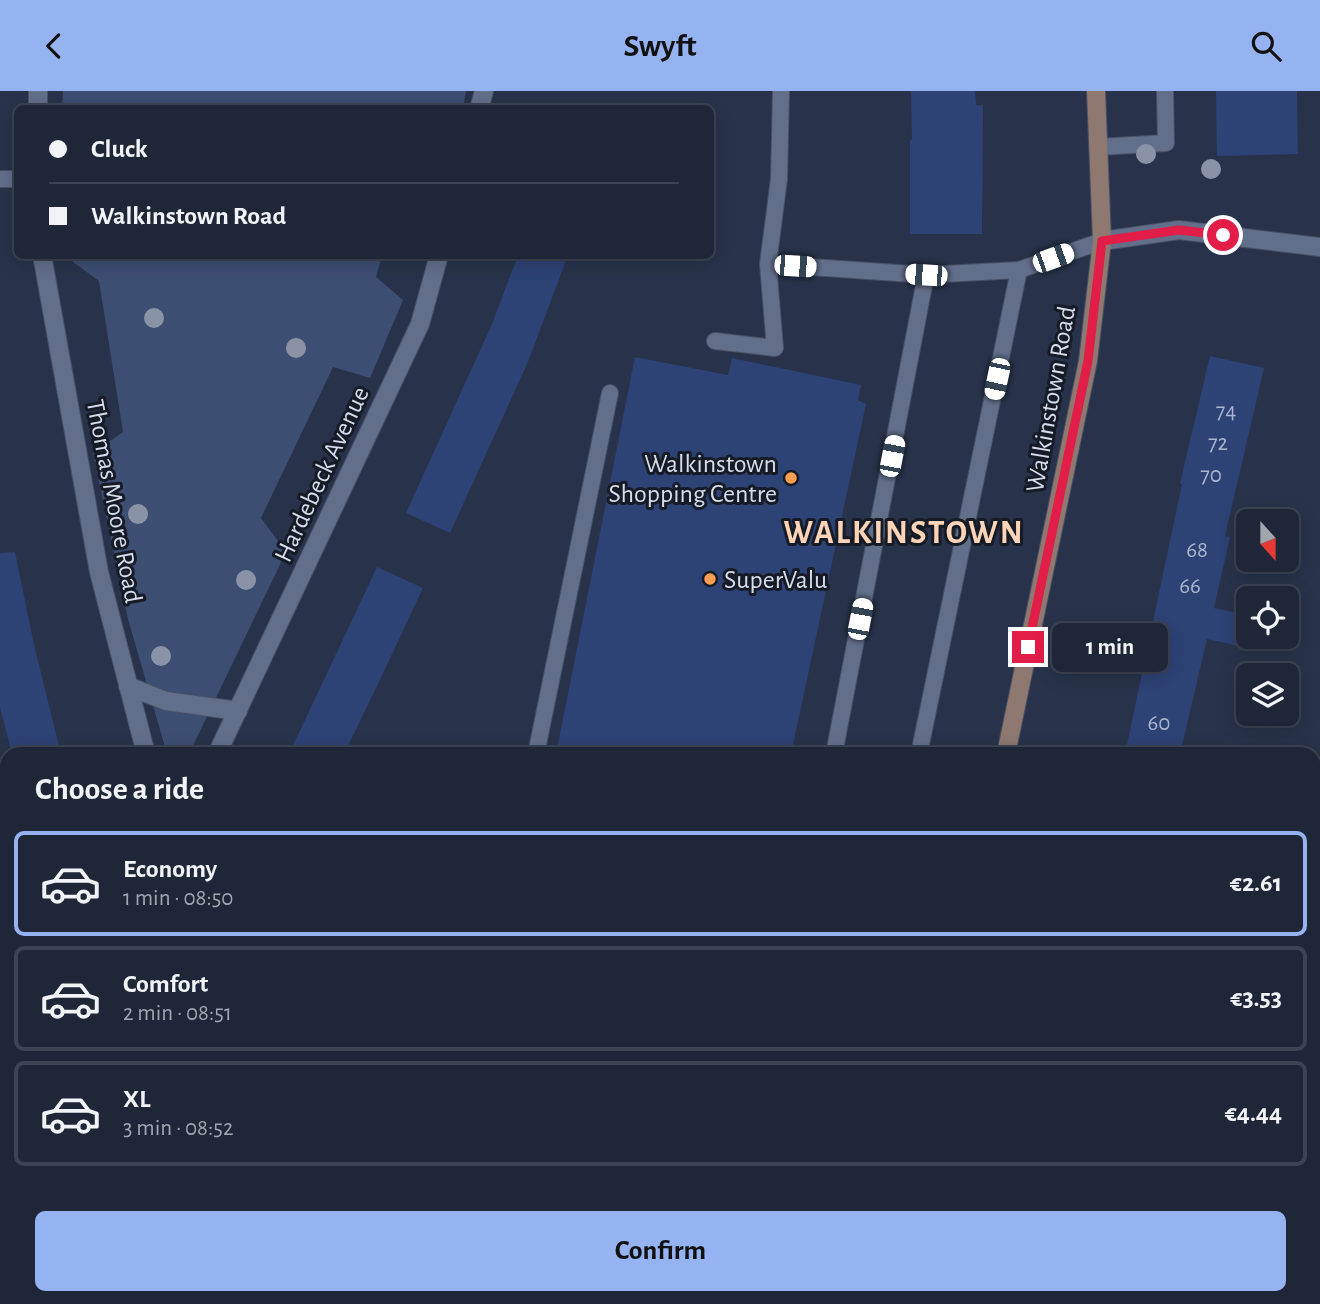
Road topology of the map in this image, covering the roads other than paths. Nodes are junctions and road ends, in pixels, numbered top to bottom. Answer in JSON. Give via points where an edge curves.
{"nodes":[{"id":1,"x":781,"y":91,"type":"edge"},
{"id":2,"x":1096,"y":91,"type":"edge"},
{"id":3,"x":1165,"y":91,"type":"edge"},
{"id":4,"x":1099,"y":147,"type":"junction"},
{"id":5,"x":1102,"y":241,"type":"junction"},
{"id":6,"x":1320,"y":247,"type":"edge"},
{"id":7,"x":44,"y":259,"type":"edge"},
{"id":8,"x":438,"y":259,"type":"edge"},
{"id":9,"x":768,"y":264,"type":"junction"},
{"id":10,"x":1019,"y":270,"type":"junction"},
{"id":11,"x":926,"y":275,"type":"junction"},
{"id":12,"x":715,"y":341,"type":"dead end"},
{"id":13,"x":610,"y":393,"type":"dead end"},
{"id":14,"x":128,"y":686,"type":"junction"},
{"id":15,"x":238,"y":711,"type":"junction"},
{"id":16,"x":144,"y":747,"type":"edge"},
{"id":17,"x":221,"y":747,"type":"edge"},
{"id":18,"x":537,"y":747,"type":"edge"},
{"id":19,"x":835,"y":747,"type":"edge"},
{"id":20,"x":920,"y":747,"type":"edge"},
{"id":21,"x":1007,"y":747,"type":"edge"}],
"edges":[{"from":1,"to":9,"type":"lane","via":[[779,179]]},
{"from":2,"to":4,"type":"main road","name":"Walkinstown Road"},
{"from":3,"to":4,"type":"lane","via":[[1166,143]]},
{"from":4,"to":5,"type":"main road","name":"Walkinstown Road"},
{"from":5,"to":6,"type":"street","via":[[1179,230]]},
{"from":5,"to":10,"type":"lane"},
{"from":5,"to":21,"type":"main road","name":"Walkinstown Road","via":[[1088,361]]},
{"from":7,"to":14,"type":"street","name":"Thomas Moore Road","via":[[99,572]]},
{"from":8,"to":15,"type":"street","name":"Hardebeck Avenue","via":[[420,324]]},
{"from":9,"to":11,"type":"lane"},
{"from":9,"to":12,"type":"lane","via":[[775,348]]},
{"from":10,"to":11,"type":"lane"},
{"from":10,"to":20,"type":"lane"},
{"from":11,"to":19,"type":"lane"},
{"from":13,"to":18,"type":"lane"},
{"from":14,"to":15,"type":"street","via":[[166,701]]},
{"from":14,"to":16,"type":"street","name":"Thomas Moore Road"},
{"from":15,"to":17,"type":"street","name":"Hardebeck Avenue"}]}
